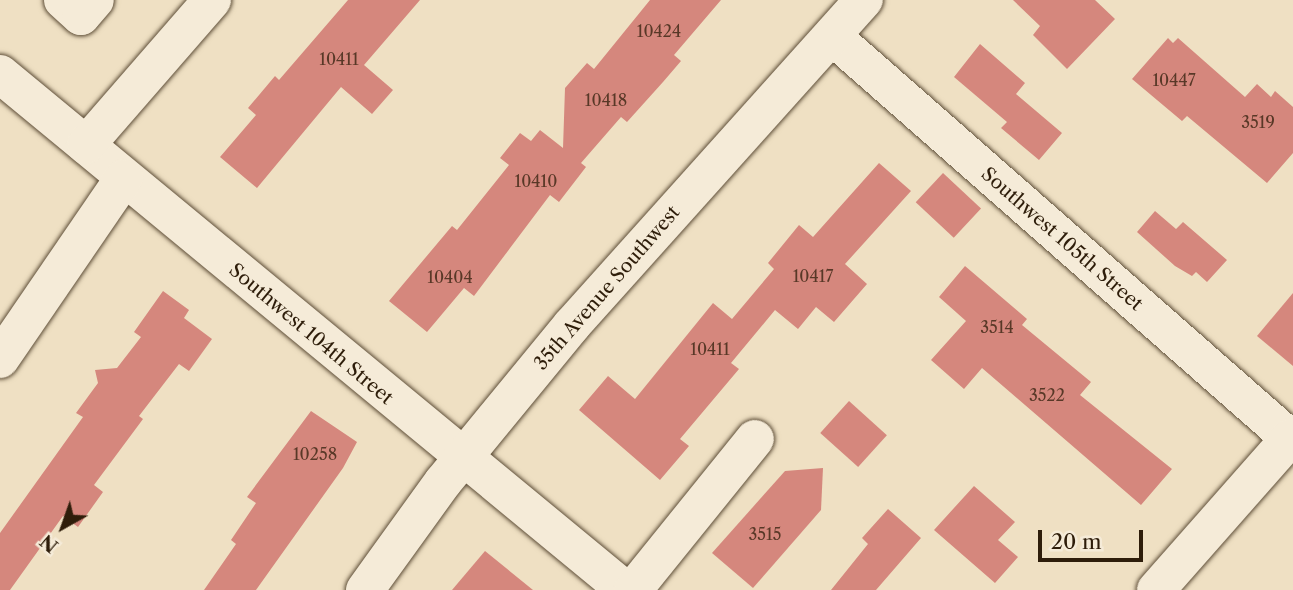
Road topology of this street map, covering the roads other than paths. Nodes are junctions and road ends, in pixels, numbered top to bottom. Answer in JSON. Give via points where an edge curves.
{"nodes":[{"id":1,"x":63,"y":0,"type":"edge"},
{"id":2,"x":95,"y":0,"type":"edge"},
{"id":3,"x":212,"y":0,"type":"edge"},
{"id":4,"x":864,"y":0,"type":"edge"},
{"id":5,"x":832,"y":36,"type":"junction"},
{"id":6,"x":0,"y":74,"type":"edge"},
{"id":7,"x":86,"y":145,"type":"junction"},
{"id":8,"x":124,"y":178,"type":"junction"},
{"id":9,"x":0,"y":359,"type":"edge"},
{"id":10,"x":755,"y":439,"type":"dead end"},
{"id":11,"x":1292,"y":440,"type":"edge"},
{"id":12,"x":461,"y":459,"type":"junction"},
{"id":13,"x":365,"y":590,"type":"edge"},
{"id":14,"x":625,"y":590,"type":"edge"},
{"id":15,"x":633,"y":590,"type":"edge"},
{"id":16,"x":1157,"y":590,"type":"edge"}],
"edges":[{"from":1,"to":2,"type":"street","via":[[81,16]]},
{"from":3,"to":7,"type":"street"},
{"from":4,"to":5,"type":"street","name":"35th Avenue Southwest"},
{"from":5,"to":11,"type":"street","name":"Southwest 105th Street"},
{"from":5,"to":12,"type":"street","name":"35th Avenue Southwest","via":[[572,325]]},
{"from":6,"to":7,"type":"street","name":"Southwest 104th Street"},
{"from":7,"to":8,"type":"street","name":"Southwest 104th Street"},
{"from":8,"to":9,"type":"street"},
{"from":8,"to":12,"type":"street","name":"Southwest 104th Street"},
{"from":10,"to":15,"type":"street"},
{"from":11,"to":16,"type":"street"},
{"from":12,"to":13,"type":"street","name":"35th Avenue Southwest"},
{"from":12,"to":14,"type":"street","name":"Southwest 104th Street"}]}
